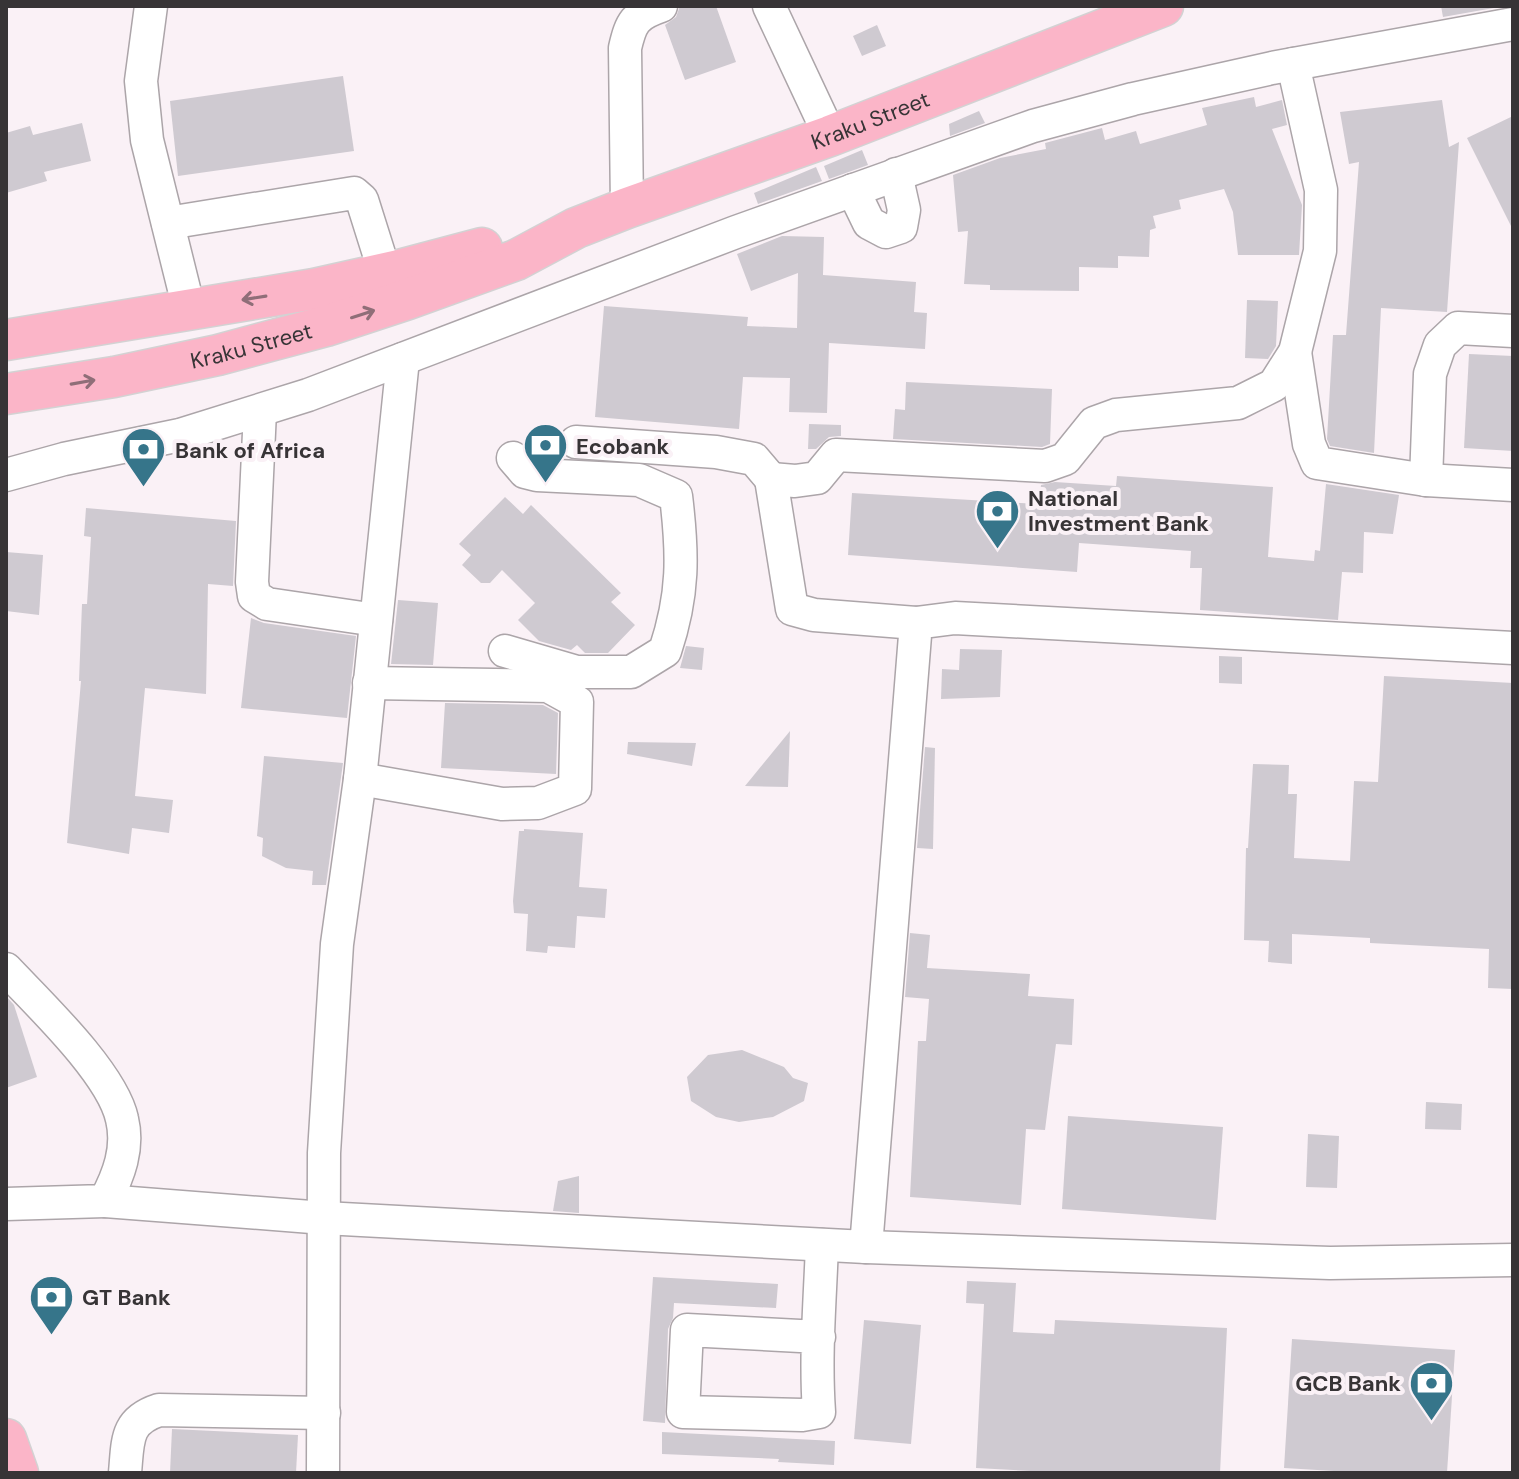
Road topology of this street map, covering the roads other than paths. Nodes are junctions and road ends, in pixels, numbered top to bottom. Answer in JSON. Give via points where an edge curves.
{"nodes":[{"id":1,"x":151,"y":6,"type":"edge"},
{"id":2,"x":661,"y":6,"type":"edge"},
{"id":3,"x":769,"y":6,"type":"edge"},
{"id":4,"x":1163,"y":6,"type":"edge"},
{"id":5,"x":1513,"y":24,"type":"edge"},
{"id":6,"x":1293,"y":64,"type":"junction"},
{"id":7,"x":830,"y":136,"type":"junction"},
{"id":8,"x":896,"y":174,"type":"junction"},
{"id":9,"x":853,"y":190,"type":"junction"},
{"id":10,"x":627,"y":208,"type":"junction"},
{"id":11,"x":168,"y":223,"type":"junction"},
{"id":12,"x":576,"y":228,"type":"junction"},
{"id":13,"x":385,"y":273,"type":"junction"},
{"id":14,"x":189,"y":309,"type":"junction"},
{"id":15,"x":1513,"y":331,"type":"edge"},
{"id":16,"x":6,"y":340,"type":"edge"},
{"id":17,"x":1295,"y":352,"type":"junction"},
{"id":18,"x":403,"y":359,"type":"junction"},
{"id":19,"x":6,"y":394,"type":"edge"},
{"id":20,"x":260,"y":411,"type":"junction"},
{"id":21,"x":576,"y":442,"type":"dead end"},
{"id":22,"x":513,"y":458,"type":"dead end"},
{"id":23,"x":6,"y":475,"type":"edge"},
{"id":24,"x":771,"y":479,"type":"junction"},
{"id":25,"x":1426,"y":480,"type":"junction"},
{"id":26,"x":1513,"y":485,"type":"edge"},
{"id":27,"x":376,"y":620,"type":"junction"},
{"id":28,"x":916,"y":623,"type":"junction"},
{"id":29,"x":1513,"y":648,"type":"edge"},
{"id":30,"x":505,"y":651,"type":"dead end"},
{"id":31,"x":369,"y":683,"type":"junction"},
{"id":32,"x":360,"y":779,"type":"junction"},
{"id":33,"x":6,"y":969,"type":"edge"},
{"id":34,"x":105,"y":1201,"type":"junction"},
{"id":35,"x":6,"y":1204,"type":"edge"},
{"id":36,"x":324,"y":1218,"type":"junction"},
{"id":37,"x":822,"y":1245,"type":"junction"},
{"id":38,"x":866,"y":1247,"type":"junction"},
{"id":39,"x":1513,"y":1260,"type":"edge"},
{"id":40,"x":819,"y":1337,"type":"junction"},
{"id":41,"x":324,"y":1413,"type":"junction"},
{"id":42,"x":6,"y":1439,"type":"edge"},
{"id":43,"x":18,"y":1473,"type":"edge"},
{"id":44,"x":125,"y":1473,"type":"edge"},
{"id":45,"x":323,"y":1473,"type":"edge"}],
"edges":[{"from":1,"to":11,"type":"street","via":[[141,81],[147,140]]},
{"from":2,"to":10,"type":"street","via":[[642,13],[630,27],[625,48]]},
{"from":3,"to":7,"type":"street"},
{"from":4,"to":7,"type":"main road","name":"Kraku Street"},
{"from":5,"to":6,"type":"street"},
{"from":6,"to":8,"type":"street","via":[[1033,126]]},
{"from":6,"to":17,"type":"street","via":[[1321,190],[1320,251]]},
{"from":7,"to":10,"type":"main road","name":"Kraku Street"},
{"from":8,"to":9,"type":"street"},
{"from":8,"to":9,"type":"street","via":[[904,210],[901,227],[886,232],[869,223]]},
{"from":9,"to":18,"type":"street"},
{"from":10,"to":12,"type":"main road","name":"Kraku Street"},
{"from":11,"to":13,"type":"street","via":[[354,193],[362,200]]},
{"from":11,"to":14,"type":"street"},
{"from":12,"to":13,"type":"main road","name":"Kraku Street"},
{"from":19,"to":12,"type":"main road","name":"Kraku Street","one_way":true,"via":[[114,377],[326,326],[516,260]]},
{"from":13,"to":14,"type":"main road","name":"Kraku Street","one_way":true},
{"from":14,"to":16,"type":"main road","name":"Kraku Street"},
{"from":15,"to":25,"type":"street","via":[[1458,328],[1440,345],[1430,374]]},
{"from":17,"to":24,"type":"street","via":[[1274,385],[1238,403],[1116,415],[1094,423],[1065,459],[1045,466],[836,455],[817,478]]},
{"from":17,"to":25,"type":"street","via":[[1309,444],[1317,463]]},
{"from":18,"to":20,"type":"street"},
{"from":18,"to":27,"type":"street"},
{"from":20,"to":23,"type":"street"},
{"from":20,"to":27,"type":"street","via":[[254,596],[267,604]]},
{"from":21,"to":24,"type":"street","via":[[754,459]]},
{"from":22,"to":30,"type":"street","via":[[525,472],[537,475],[639,480],[676,496],[682,551],[676,618],[665,651],[631,672],[577,672]]},
{"from":24,"to":28,"type":"street","via":[[792,609]]},
{"from":25,"to":26,"type":"street"},
{"from":27,"to":31,"type":"street"},
{"from":28,"to":29,"type":"street","via":[[955,618]]},
{"from":28,"to":38,"type":"street"},
{"from":31,"to":32,"type":"street"},
{"from":31,"to":32,"type":"street","via":[[548,686],[577,702],[575,789],[538,803],[502,804]]},
{"from":32,"to":36,"type":"street","via":[[337,944]]},
{"from":33,"to":34,"type":"street","via":[[64,1030],[113,1093],[124,1146],[120,1174]]},
{"from":34,"to":35,"type":"street"},
{"from":34,"to":36,"type":"street"},
{"from":36,"to":37,"type":"street"},
{"from":36,"to":41,"type":"street"},
{"from":37,"to":38,"type":"street"},
{"from":37,"to":40,"type":"street"},
{"from":38,"to":39,"type":"street","via":[[1330,1263]]},
{"from":40,"to":40,"type":"street","via":[[687,1330],[683,1412],[819,1412]]},
{"from":41,"to":44,"type":"street","via":[[159,1410],[142,1416],[133,1427]]},
{"from":41,"to":45,"type":"street"},
{"from":42,"to":43,"type":"main road"}]}
